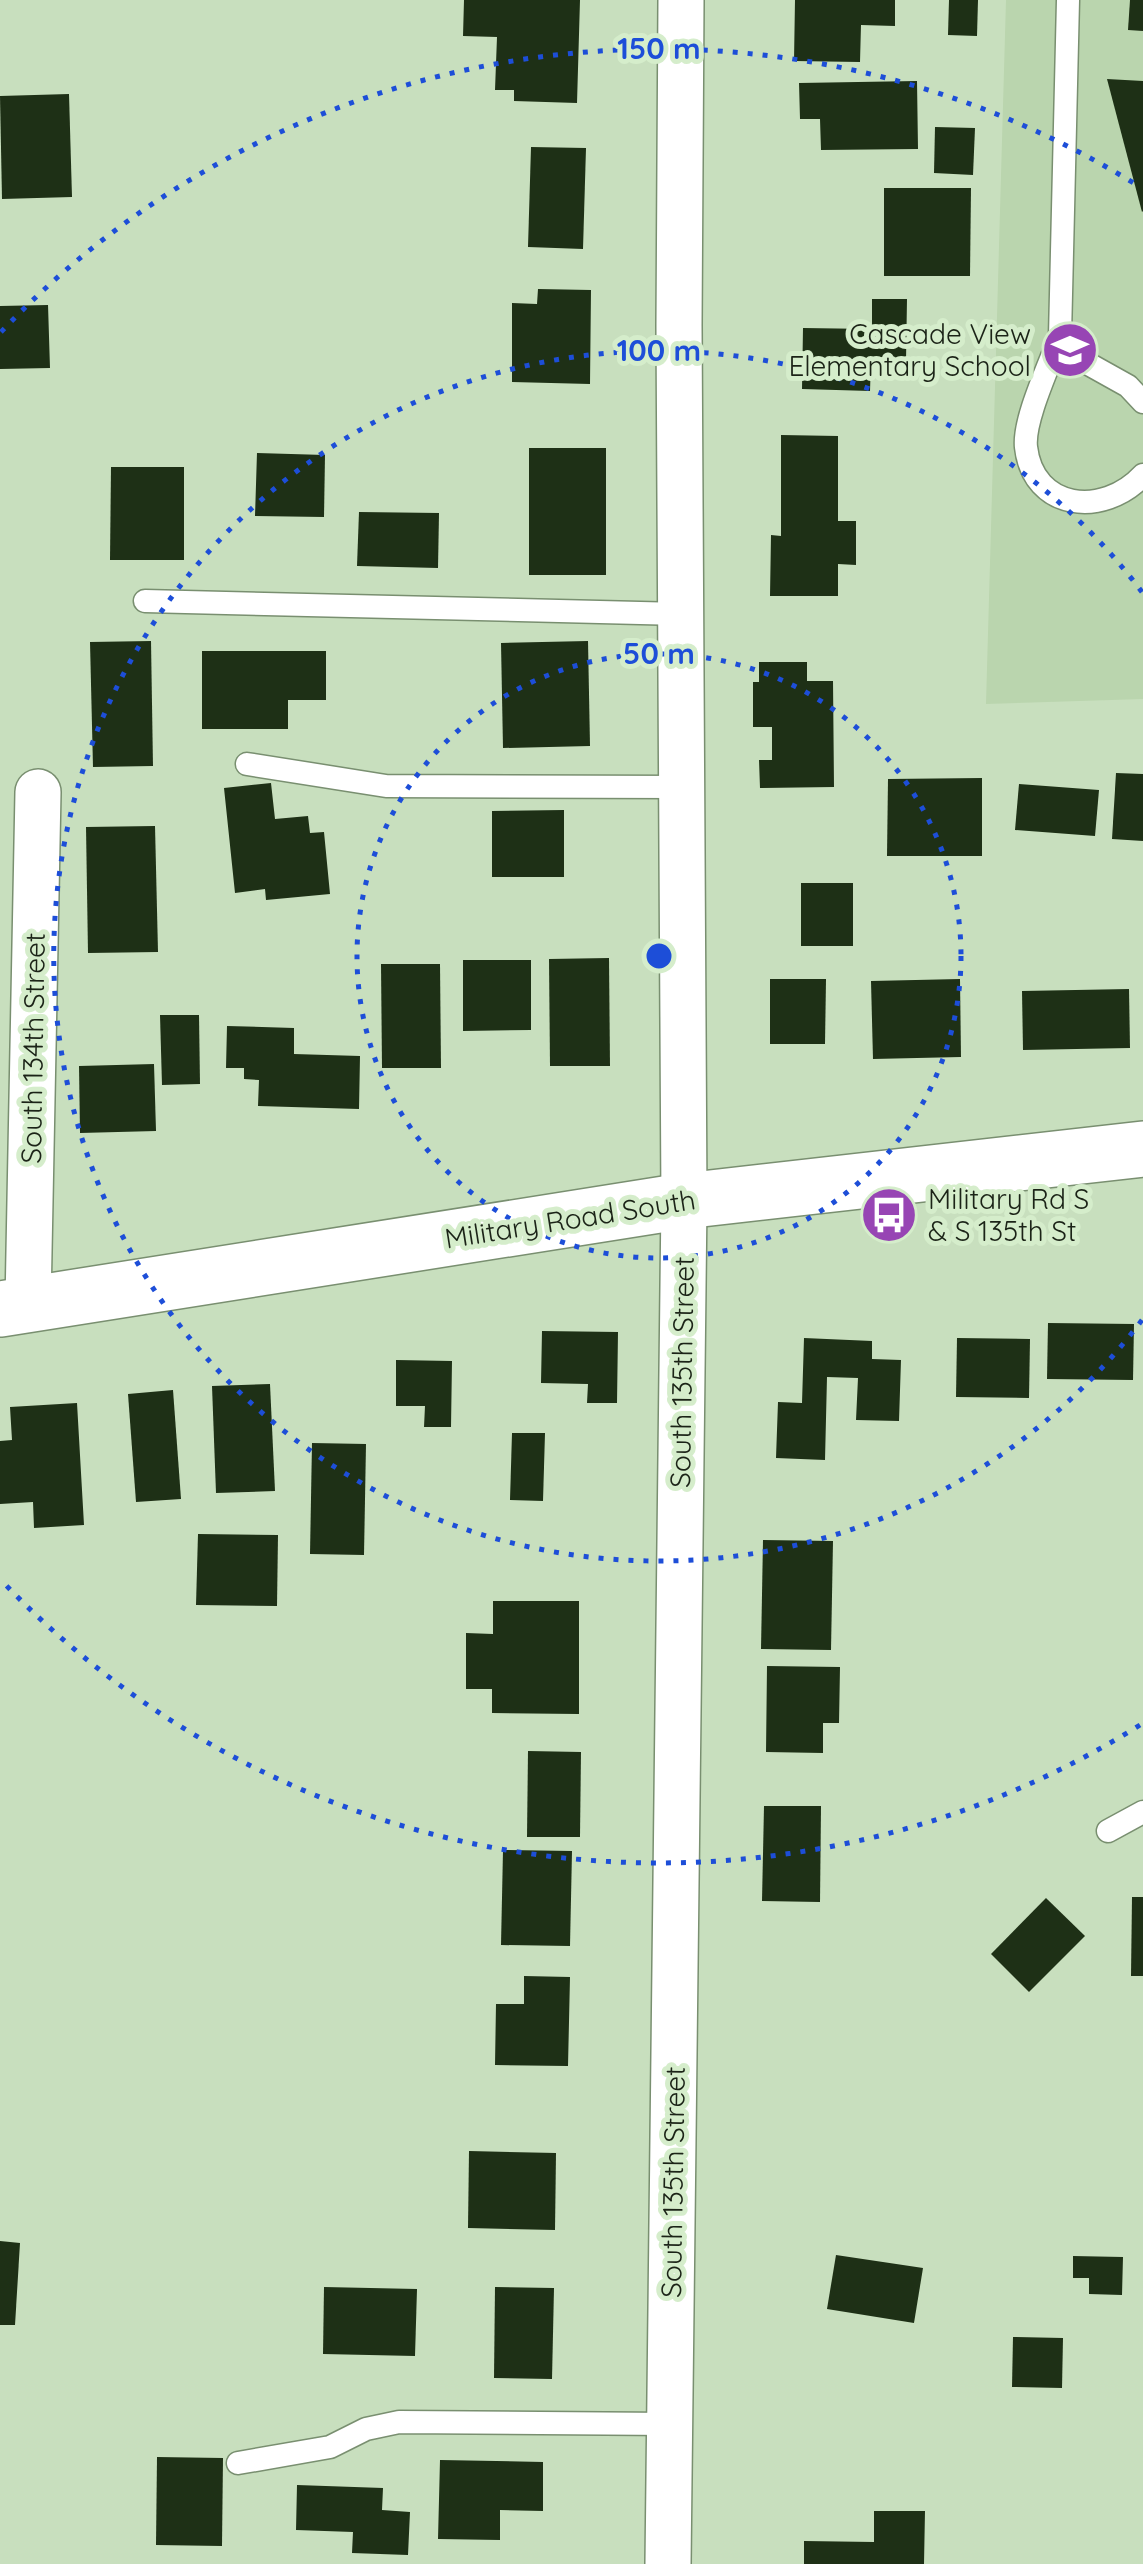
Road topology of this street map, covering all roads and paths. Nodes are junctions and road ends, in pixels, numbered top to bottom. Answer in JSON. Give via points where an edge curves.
{"nodes":[{"id":1,"x":681,"y":0,"type":"edge"},
{"id":2,"x":1068,"y":0,"type":"edge"},
{"id":3,"x":1060,"y":336,"type":"junction"},
{"id":4,"x":1143,"y":402,"type":"edge"},
{"id":5,"x":1143,"y":475,"type":"edge"},
{"id":6,"x":145,"y":601,"type":"dead end"},
{"id":7,"x":680,"y":614,"type":"junction"},
{"id":8,"x":247,"y":764,"type":"dead end"},
{"id":9,"x":682,"y":787,"type":"junction"},
{"id":10,"x":38,"y":792,"type":"dead end"},
{"id":11,"x":1143,"y":1149,"type":"edge"},
{"id":12,"x":684,"y":1201,"type":"junction"},
{"id":13,"x":14,"y":1306,"type":"edge"},
{"id":14,"x":1143,"y":1812,"type":"edge"},
{"id":15,"x":1108,"y":1831,"type":"dead end"},
{"id":16,"x":670,"y":2424,"type":"junction"},
{"id":17,"x":238,"y":2462,"type":"dead end"},
{"id":18,"x":668,"y":2564,"type":"edge"}],
"edges":[{"from":1,"to":7,"type":"street","name":"South 135th Street"},
{"from":2,"to":3,"type":"lane"},
{"from":3,"to":4,"type":"lane","via":[[1076,357]]},
{"from":3,"to":5,"type":"lane","via":[[1026,424],[1035,473],[1052,492],[1100,503],[1124,494]]},
{"from":6,"to":7,"type":"lane"},
{"from":7,"to":9,"type":"street","name":"South 135th Street"},
{"from":8,"to":9,"type":"lane","via":[[386,786]]},
{"from":9,"to":12,"type":"street","name":"South 135th Street"},
{"from":10,"to":13,"type":"street","name":"South 134th Street"},
{"from":11,"to":12,"type":"street","name":"Military Road South"},
{"from":12,"to":13,"type":"street","name":"Military Road South"},
{"from":12,"to":16,"type":"street","name":"South 135th Street"},
{"from":14,"to":15,"type":"lane"},
{"from":16,"to":17,"type":"lane","via":[[400,2422],[330,2447]]},
{"from":16,"to":18,"type":"street","name":"South 135th Street"}]}
